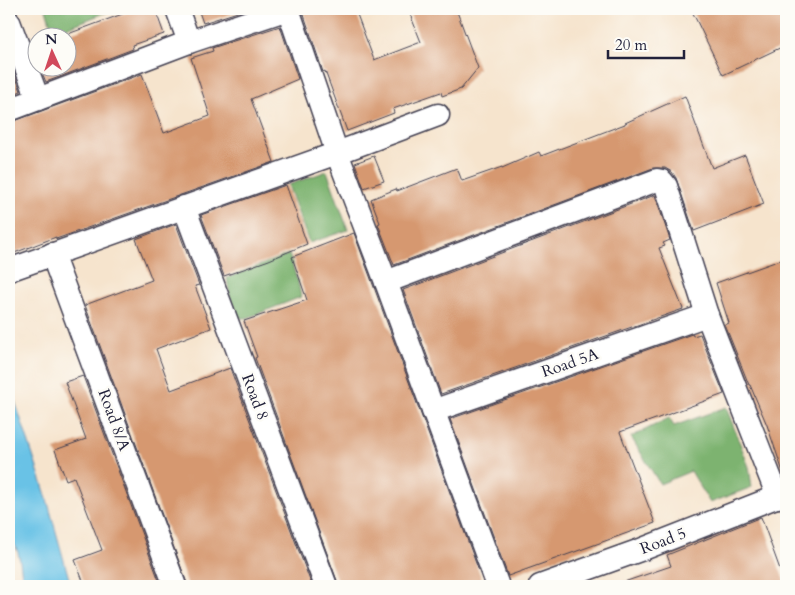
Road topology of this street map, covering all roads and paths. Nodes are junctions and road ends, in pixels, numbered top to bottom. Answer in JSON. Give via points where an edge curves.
{"nodes":[{"id":1,"x":177,"y":9,"type":"edge"},
{"id":2,"x":288,"y":9,"type":"edge"},
{"id":3,"x":9,"y":22,"type":"edge"},
{"id":4,"x":189,"y":42,"type":"junction"},
{"id":5,"x":38,"y":99,"type":"junction"},
{"id":6,"x":9,"y":110,"type":"edge"},
{"id":7,"x":438,"y":115,"type":"dead end"},
{"id":8,"x":336,"y":153,"type":"junction"},
{"id":9,"x":184,"y":207,"type":"junction"},
{"id":10,"x":52,"y":254,"type":"junction"},
{"id":11,"x":9,"y":270,"type":"edge"},
{"id":12,"x":386,"y":282,"type":"junction"},
{"id":13,"x":707,"y":315,"type":"junction"},
{"id":14,"x":433,"y":411,"type":"junction"},
{"id":15,"x":782,"y":495,"type":"edge"},
{"id":16,"x":175,"y":586,"type":"edge"},
{"id":17,"x":326,"y":586,"type":"edge"},
{"id":18,"x":498,"y":586,"type":"edge"},
{"id":19,"x":540,"y":586,"type":"edge"}],
"edges":[{"from":1,"to":4,"type":"street"},
{"from":2,"to":4,"type":"street"},
{"from":2,"to":8,"type":"street"},
{"from":3,"to":5,"type":"street"},
{"from":4,"to":5,"type":"street"},
{"from":5,"to":6,"type":"street"},
{"from":7,"to":8,"type":"street"},
{"from":8,"to":9,"type":"street"},
{"from":8,"to":12,"type":"street"},
{"from":9,"to":10,"type":"street"},
{"from":9,"to":17,"type":"street","name":"Road 8"},
{"from":10,"to":11,"type":"street"},
{"from":10,"to":16,"type":"street","name":"Road 8/A"},
{"from":12,"to":13,"type":"street","via":[[657,180],[666,186]]},
{"from":12,"to":14,"type":"street"},
{"from":13,"to":14,"type":"street","name":"Road 5A"},
{"from":13,"to":15,"type":"street"},
{"from":14,"to":18,"type":"street"},
{"from":15,"to":19,"type":"street","name":"Road 5"}]}
